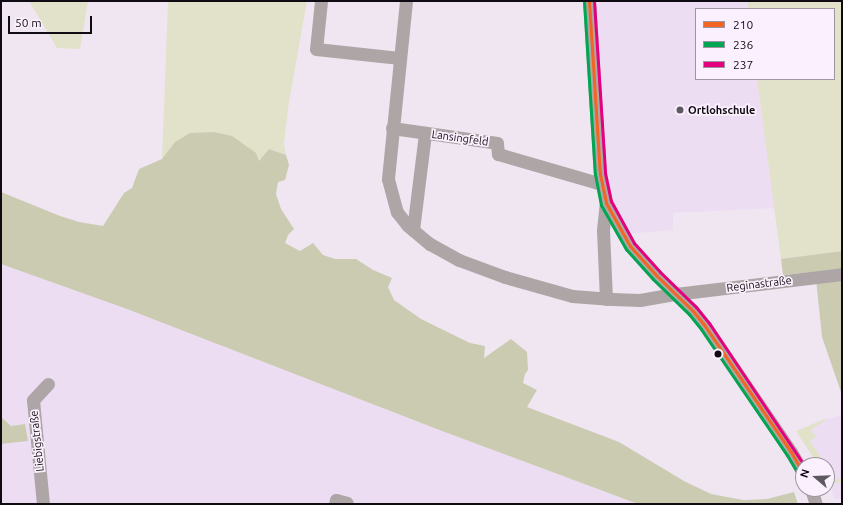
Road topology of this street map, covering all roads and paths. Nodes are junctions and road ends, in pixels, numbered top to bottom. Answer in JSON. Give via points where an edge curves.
{"nodes":[{"id":1,"x":321,"y":1,"type":"edge"},
{"id":2,"x":406,"y":1,"type":"edge"},
{"id":3,"x":589,"y":1,"type":"edge"},
{"id":4,"x":400,"y":58,"type":"junction"},
{"id":5,"x":392,"y":128,"type":"junction"},
{"id":6,"x":425,"y":133,"type":"junction"},
{"id":7,"x":602,"y":184,"type":"junction"},
{"id":8,"x":606,"y":203,"type":"junction"},
{"id":9,"x":412,"y":230,"type":"junction"},
{"id":10,"x":842,"y":274,"type":"edge"},
{"id":11,"x":676,"y":294,"type":"junction"},
{"id":12,"x":606,"y":299,"type":"junction"},
{"id":13,"x":48,"y":384,"type":"dead end"},
{"id":14,"x":795,"y":459,"type":"edge"},
{"id":15,"x":43,"y":504,"type":"edge"}],
"edges":[{"from":1,"to":4,"type":"street","via":[[316,49]]},
{"from":2,"to":4,"type":"street"},
{"from":3,"to":7,"type":"street"},
{"from":4,"to":5,"type":"street"},
{"from":5,"to":6,"type":"street","name":"Lansingfeld"},
{"from":5,"to":9,"type":"street","via":[[388,165],[389,187],[397,212]]},
{"from":6,"to":7,"type":"street","name":"Lansingfeld","via":[[497,143],[498,154]]},
{"from":6,"to":9,"type":"street","name":"Lansingfeld"},
{"from":7,"to":8,"type":"street"},
{"from":8,"to":11,"type":"street","via":[[630,246]]},
{"from":8,"to":12,"type":"street","via":[[603,230]]},
{"from":9,"to":12,"type":"street","via":[[430,244],[479,268],[572,296]]},
{"from":10,"to":11,"type":"street","name":"Reginastraße"},
{"from":11,"to":12,"type":"street","via":[[640,300]]},
{"from":11,"to":14,"type":"street","via":[[705,326]]},
{"from":13,"to":15,"type":"street","name":"Liebigstraße","via":[[33,400]]}]}
